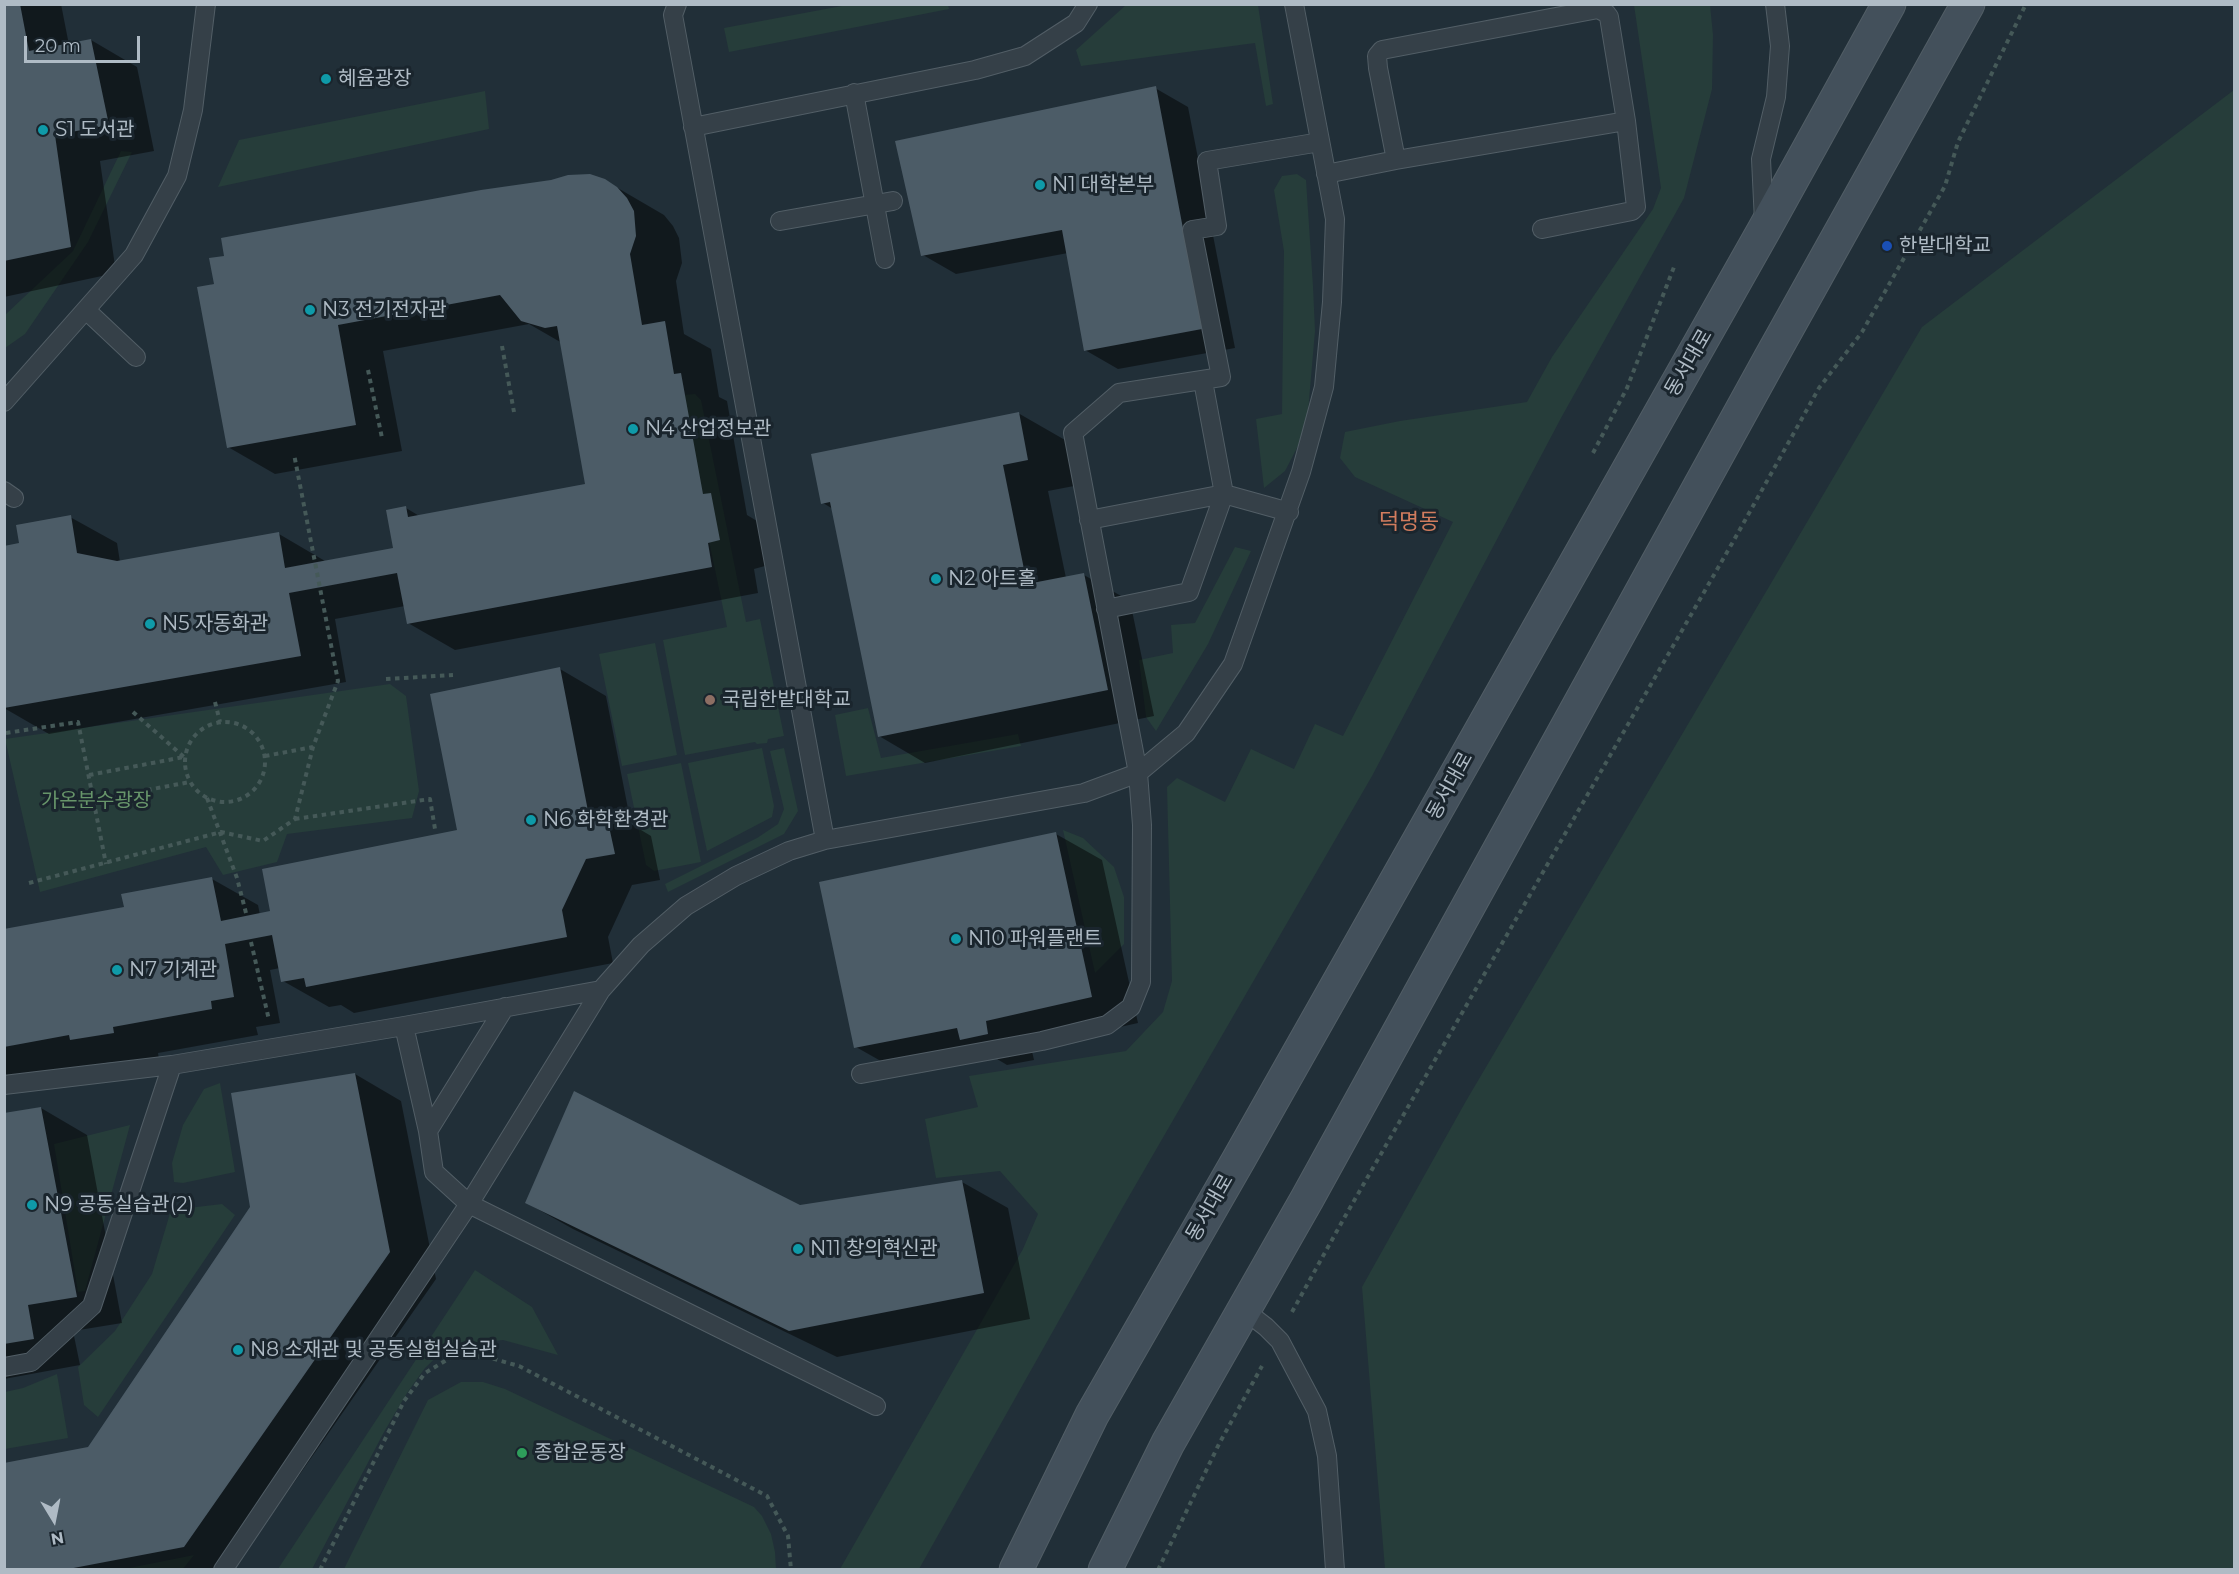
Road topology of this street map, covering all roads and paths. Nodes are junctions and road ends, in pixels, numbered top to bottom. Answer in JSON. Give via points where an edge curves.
{"nodes":[{"id":1,"x":206,"y":4,"type":"edge"},
{"id":2,"x":677,"y":4,"type":"edge"},
{"id":3,"x":1088,"y":4,"type":"edge"},
{"id":4,"x":1294,"y":4,"type":"edge"},
{"id":5,"x":1775,"y":4,"type":"edge"},
{"id":6,"x":1889,"y":4,"type":"edge"},
{"id":7,"x":1968,"y":4,"type":"edge"},
{"id":8,"x":2026,"y":4,"type":"edge"},
{"id":9,"x":854,"y":93,"type":"junction"},
{"id":10,"x":1626,"y":121,"type":"junction"},
{"id":11,"x":693,"y":127,"type":"junction"},
{"id":12,"x":1320,"y":142,"type":"junction"},
{"id":13,"x":1396,"y":160,"type":"junction"},
{"id":14,"x":1326,"y":174,"type":"junction"},
{"id":15,"x":885,"y":203,"type":"junction"},
{"id":16,"x":780,"y":221,"type":"dead end"},
{"id":17,"x":1542,"y":229,"type":"dead end"},
{"id":18,"x":1764,"y":230,"type":"junction"},
{"id":19,"x":885,"y":258,"type":"dead end"},
{"id":20,"x":86,"y":310,"type":"junction"},
{"id":21,"x":502,"y":346,"type":"dead end"},
{"id":22,"x":136,"y":357,"type":"dead end"},
{"id":23,"x":369,"y":370,"type":"dead end"},
{"id":24,"x":1203,"y":381,"type":"junction"},
{"id":25,"x":4,"y":402,"type":"edge"},
{"id":26,"x":514,"y":412,"type":"dead end"},
{"id":27,"x":382,"y":438,"type":"dead end"},
{"id":28,"x":294,"y":454,"type":"dead end"},
{"id":29,"x":1224,"y":495,"type":"junction"},
{"id":30,"x":1289,"y":512,"type":"junction"},
{"id":31,"x":1089,"y":520,"type":"junction"},
{"id":32,"x":1106,"y":609,"type":"junction"},
{"id":33,"x":453,"y":675,"type":"dead end"},
{"id":34,"x":386,"y":679,"type":"dead end"},
{"id":35,"x":215,"y":702,"type":"dead end"},
{"id":36,"x":133,"y":712,"type":"dead end"},
{"id":37,"x":220,"y":722,"type":"junction"},
{"id":38,"x":6,"y":733,"type":"edge"},
{"id":39,"x":313,"y":747,"type":"junction"},
{"id":40,"x":265,"y":756,"type":"junction"},
{"id":41,"x":184,"y":757,"type":"junction"},
{"id":42,"x":1137,"y":773,"type":"junction"},
{"id":43,"x":89,"y":775,"type":"junction"},
{"id":44,"x":190,"y":782,"type":"junction"},
{"id":45,"x":207,"y":798,"type":"junction"},
{"id":46,"x":94,"y":800,"type":"junction"},
{"id":47,"x":295,"y":819,"type":"junction"},
{"id":48,"x":435,"y":829,"type":"dead end"},
{"id":49,"x":221,"y":832,"type":"junction"},
{"id":50,"x":825,"y":840,"type":"junction"},
{"id":51,"x":106,"y":864,"type":"junction"},
{"id":52,"x":29,"y":883,"type":"dead end"},
{"id":53,"x":246,"y":913,"type":"dead end"},
{"id":54,"x":250,"y":942,"type":"dead end"},
{"id":55,"x":601,"y":990,"type":"junction"},
{"id":56,"x":505,"y":1007,"type":"junction"},
{"id":57,"x":404,"y":1026,"type":"junction"},
{"id":58,"x":276,"y":1047,"type":"junction"},
{"id":59,"x":172,"y":1065,"type":"junction"},
{"id":60,"x":861,"y":1074,"type":"dead end"},
{"id":61,"x":4,"y":1085,"type":"edge"},
{"id":62,"x":428,"y":1131,"type":"junction"},
{"id":63,"x":469,"y":1204,"type":"junction"},
{"id":64,"x":1317,"y":1266,"type":"dead end"},
{"id":65,"x":1244,"y":1310,"type":"junction"},
{"id":66,"x":4,"y":1367,"type":"edge"},
{"id":67,"x":876,"y":1406,"type":"dead end"},
{"id":68,"x":1219,"y":1444,"type":"dead end"},
{"id":69,"x":223,"y":1569,"type":"edge"},
{"id":70,"x":320,"y":1569,"type":"edge"},
{"id":71,"x":791,"y":1569,"type":"edge"},
{"id":72,"x":1016,"y":1569,"type":"edge"},
{"id":73,"x":1105,"y":1569,"type":"edge"},
{"id":74,"x":1158,"y":1569,"type":"edge"},
{"id":75,"x":1335,"y":1569,"type":"edge"}],
"edges":[{"from":1,"to":20,"type":"lane","via":[[193,110],[177,176],[134,255]]},
{"from":2,"to":11,"type":"lane","via":[[673,15]]},
{"from":3,"to":9,"type":"lane","via":[[1076,23],[1025,56],[975,70]]},
{"from":4,"to":12,"type":"lane"},
{"from":5,"to":18,"type":"lane","via":[[1780,46],[1776,97],[1761,159]]},
{"from":6,"to":18,"type":"street","name":"동서대로"},
{"from":7,"to":65,"type":"street"},
{"from":8,"to":64,"type":"path","via":[[1958,142],[1945,186],[1862,332],[1819,388]]},
{"from":9,"to":11,"type":"lane"},
{"from":9,"to":15,"type":"lane"},
{"from":10,"to":13,"type":"lane"},
{"from":10,"to":13,"type":"lane","via":[[1609,17],[1598,9],[1382,50],[1377,56],[1378,68]]},
{"from":10,"to":17,"type":"lane","via":[[1636,207]]},
{"from":11,"to":50,"type":"lane"},
{"from":12,"to":14,"type":"lane"},
{"from":12,"to":24,"type":"lane","via":[[1207,161],[1217,226],[1192,230],[1221,377]]},
{"from":13,"to":14,"type":"lane"},
{"from":14,"to":30,"type":"lane","via":[[1335,219],[1324,387]]},
{"from":15,"to":16,"type":"lane"},
{"from":15,"to":19,"type":"lane"},
{"from":18,"to":72,"type":"street","name":"동서대로","via":[[1092,1415]]},
{"from":20,"to":22,"type":"lane"},
{"from":20,"to":25,"type":"lane"},
{"from":21,"to":26,"type":"path"},
{"from":23,"to":27,"type":"path"},
{"from":24,"to":29,"type":"lane"},
{"from":24,"to":31,"type":"lane","via":[[1119,393],[1073,433]]},
{"from":28,"to":39,"type":"path","via":[[338,681]]},
{"from":29,"to":30,"type":"lane"},
{"from":29,"to":31,"type":"lane"},
{"from":29,"to":32,"type":"lane","via":[[1189,592]]},
{"from":30,"to":42,"type":"lane","via":[[1233,664],[1186,733]]},
{"from":31,"to":32,"type":"lane"},
{"from":32,"to":42,"type":"lane"},
{"from":33,"to":34,"type":"path"},
{"from":35,"to":37,"type":"path"},
{"from":36,"to":41,"type":"path"},
{"from":37,"to":40,"type":"path","via":[[244,726],[261,744]]},
{"from":37,"to":41,"type":"path","via":[[196,733]]},
{"from":38,"to":43,"type":"path","via":[[78,722]]},
{"from":39,"to":40,"type":"path"},
{"from":39,"to":47,"type":"path"},
{"from":40,"to":45,"type":"path","via":[[261,780],[253,790],[232,801]]},
{"from":41,"to":43,"type":"path"},
{"from":41,"to":44,"type":"path"},
{"from":42,"to":50,"type":"lane","via":[[1084,793]]},
{"from":42,"to":60,"type":"lane","via":[[1142,825],[1141,982],[1131,1007],[1107,1025]]},
{"from":43,"to":46,"type":"path"},
{"from":44,"to":45,"type":"path"},
{"from":44,"to":46,"type":"path"},
{"from":45,"to":49,"type":"path"},
{"from":46,"to":51,"type":"path"},
{"from":47,"to":48,"type":"path","via":[[430,799]]},
{"from":47,"to":49,"type":"path","via":[[263,841]]},
{"from":49,"to":51,"type":"path"},
{"from":49,"to":53,"type":"path"},
{"from":50,"to":55,"type":"lane","via":[[789,851],[736,876],[686,906],[641,945]]},
{"from":51,"to":52,"type":"path"},
{"from":54,"to":58,"type":"path"},
{"from":55,"to":56,"type":"lane"},
{"from":55,"to":63,"type":"lane"},
{"from":56,"to":57,"type":"lane"},
{"from":56,"to":62,"type":"lane"},
{"from":57,"to":58,"type":"lane"},
{"from":57,"to":62,"type":"lane"},
{"from":58,"to":59,"type":"lane"},
{"from":59,"to":61,"type":"lane"},
{"from":59,"to":66,"type":"lane","via":[[92,1306],[31,1362]]},
{"from":62,"to":63,"type":"lane","via":[[434,1172]]},
{"from":63,"to":67,"type":"lane"},
{"from":63,"to":69,"type":"lane"},
{"from":65,"to":73,"type":"street","via":[[1168,1443]]},
{"from":65,"to":75,"type":"lane","via":[[1280,1341],[1317,1411],[1327,1456]]},
{"from":68,"to":74,"type":"path"},
{"from":70,"to":71,"type":"path","via":[[404,1401],[425,1373],[455,1355],[487,1357],[519,1366],[767,1496],[788,1536]]}]}
